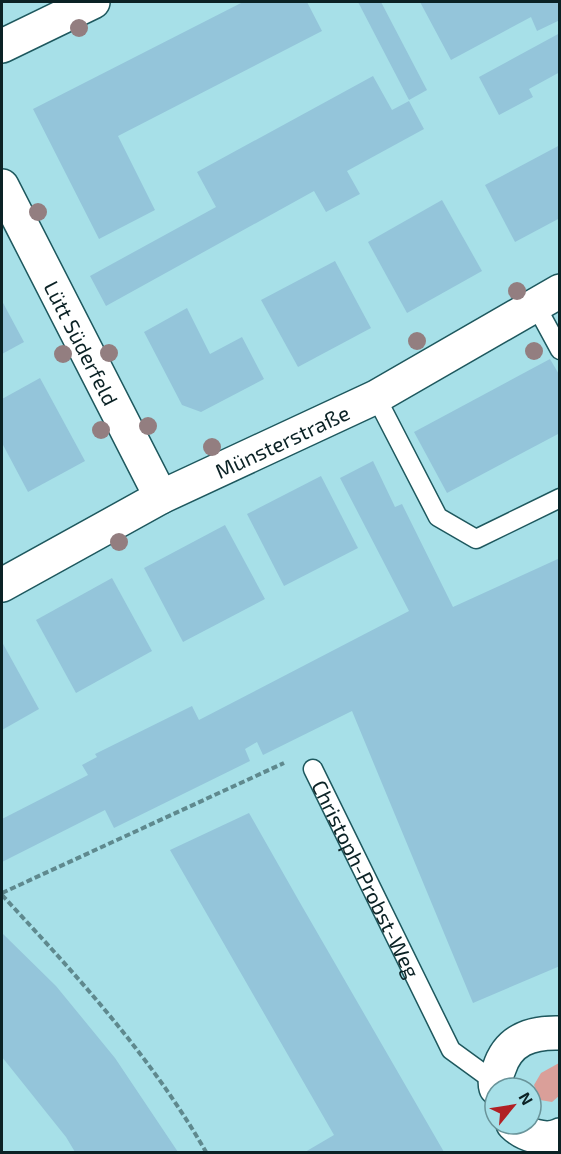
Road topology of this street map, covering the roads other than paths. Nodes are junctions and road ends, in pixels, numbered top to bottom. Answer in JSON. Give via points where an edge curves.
{"nodes":[{"id":1,"x":93,"y":2,"type":"edge"},
{"id":2,"x":2,"y":46,"type":"edge"},
{"id":3,"x":2,"y":186,"type":"edge"},
{"id":4,"x":547,"y":298,"type":"edge"},
{"id":5,"x":560,"y":351,"type":"edge"},
{"id":6,"x":376,"y":397,"type":"junction"},
{"id":7,"x":161,"y":497,"type":"junction"},
{"id":8,"x":560,"y":498,"type":"edge"},
{"id":9,"x":2,"y":585,"type":"edge"},
{"id":10,"x":313,"y":769,"type":"road end"},
{"id":11,"x":560,"y":1032,"type":"edge"},
{"id":12,"x":484,"y":1076,"type":"edge"},
{"id":13,"x":497,"y":1076,"type":"edge"},
{"id":14,"x":560,"y":1135,"type":"edge"},
{"id":15,"x":534,"y":1136,"type":"edge"}],
"edges":[{"from":1,"to":2,"type":"street"},
{"from":3,"to":7,"type":"street","name":"Lütt Süderfeld"},
{"from":4,"to":5,"type":"lane"},
{"from":4,"to":6,"type":"street","name":"Münsterstraße"},
{"from":6,"to":7,"type":"street","name":"Münsterstraße"},
{"from":6,"to":8,"type":"lane","via":[[438,517],[477,539]]},
{"from":7,"to":9,"type":"street","name":"Münsterstraße"},
{"from":10,"to":12,"type":"lane","name":"Christoph-Probst-Weg","via":[[451,1050]]},
{"from":11,"to":13,"type":"street","name":"Christoph-Probst-Weg","via":[[543,1032],[520,1040],[503,1056]]},
{"from":14,"to":15,"type":"street","via":[[552,1139]]}]}
